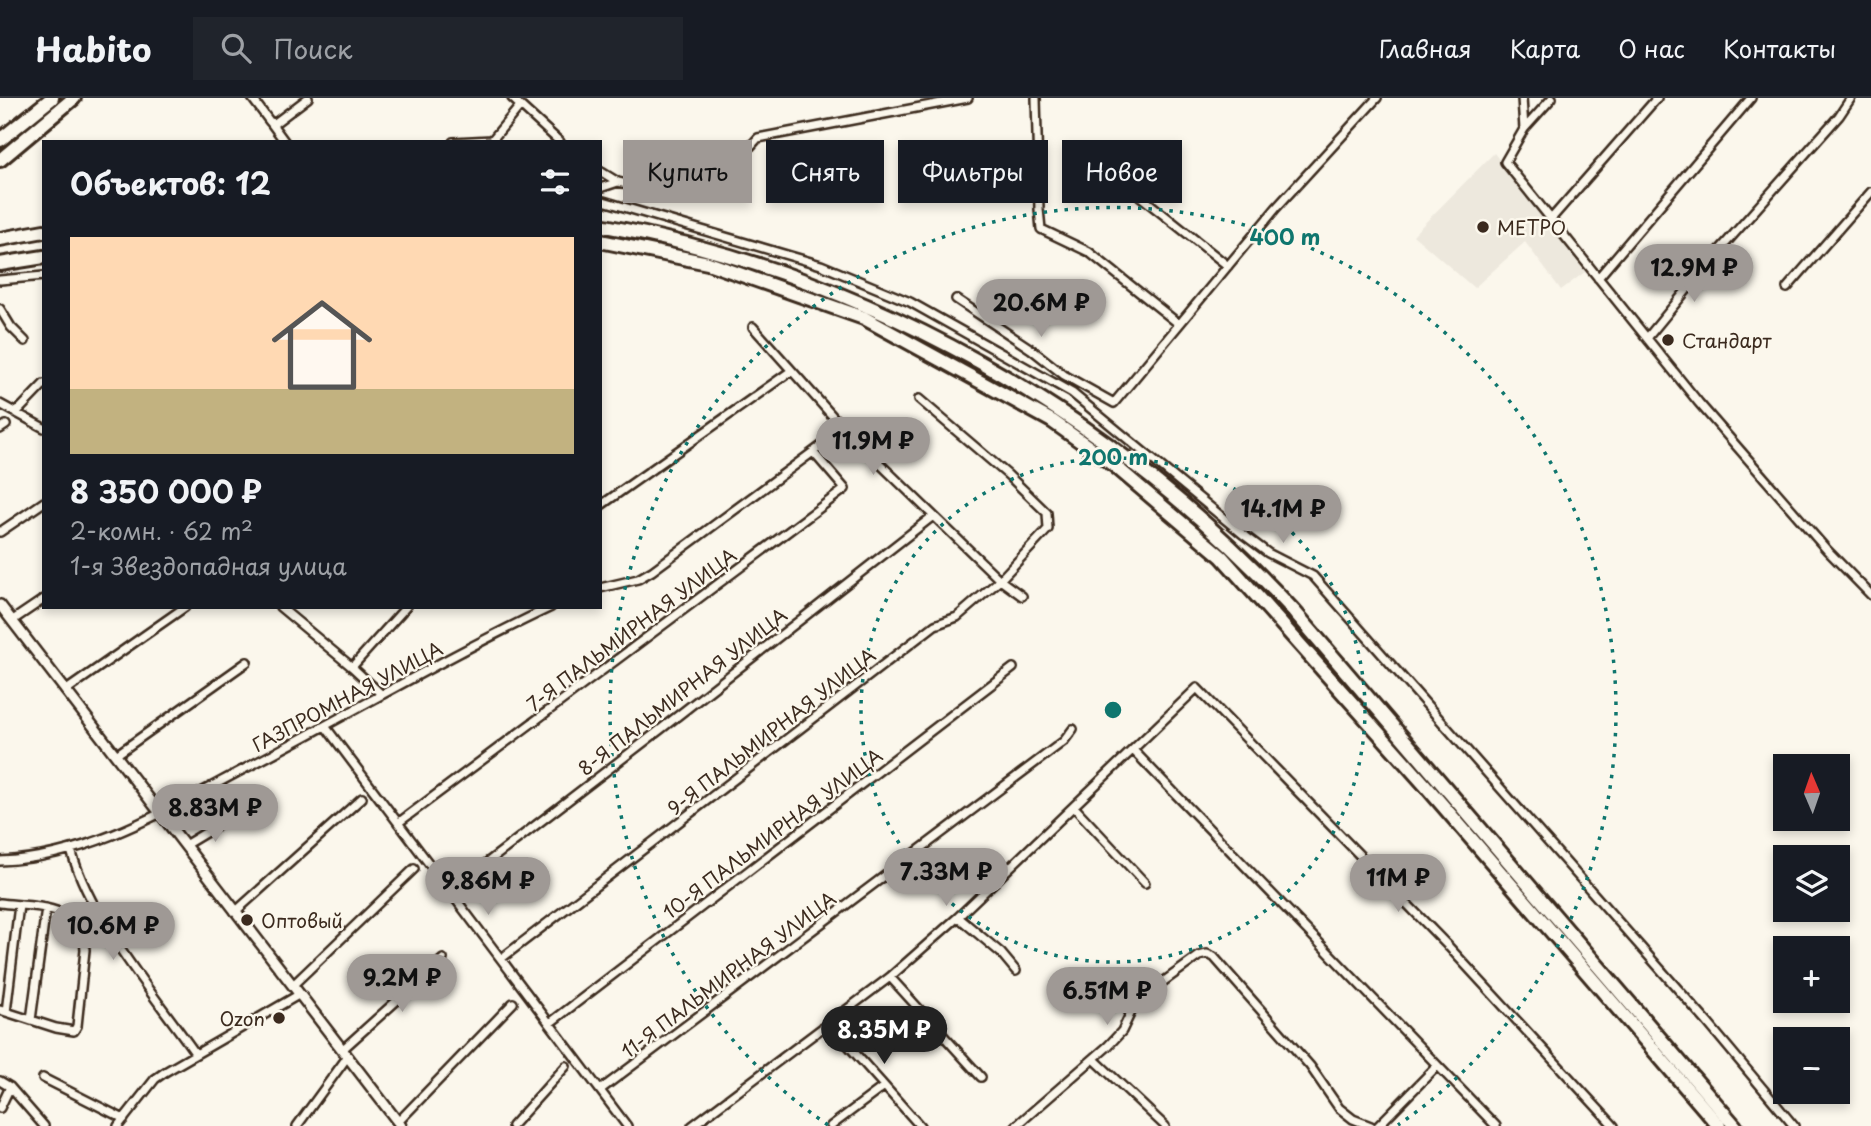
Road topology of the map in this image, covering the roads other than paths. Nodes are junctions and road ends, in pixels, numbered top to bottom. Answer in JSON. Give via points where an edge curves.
{"nodes":[{"id":1,"x":52,"y":98,"type":"edge"},
{"id":2,"x":74,"y":98,"type":"edge"},
{"id":3,"x":252,"y":98,"type":"edge"},
{"id":4,"x":308,"y":98,"type":"edge"},
{"id":5,"x":512,"y":98,"type":"edge"},
{"id":6,"x":968,"y":98,"type":"edge"},
{"id":7,"x":1036,"y":98,"type":"edge"},
{"id":8,"x":1377,"y":98,"type":"edge"},
{"id":9,"x":1522,"y":98,"type":"edge"},
{"id":10,"x":1552,"y":98,"type":"edge"},
{"id":11,"x":1657,"y":98,"type":"edge"},
{"id":12,"x":1751,"y":98,"type":"edge"},
{"id":13,"x":1851,"y":98,"type":"edge"},
{"id":14,"x":520,"y":106,"type":"junction"},
{"id":15,"x":274,"y":122,"type":"junction"},
{"id":16,"x":1524,"y":129,"type":"junction"},
{"id":17,"x":0,"y":140,"type":"edge"},
{"id":18,"x":284,"y":140,"type":"edge"},
{"id":19,"x":492,"y":140,"type":"edge"},
{"id":20,"x":558,"y":140,"type":"edge"},
{"id":21,"x":0,"y":160,"type":"edge"},
{"id":22,"x":602,"y":172,"type":"edge"},
{"id":23,"x":618,"y":182,"type":"junction"},
{"id":24,"x":602,"y":187,"type":"edge"},
{"id":25,"x":1871,"y":192,"type":"edge"},
{"id":26,"x":602,"y":201,"type":"edge"},
{"id":27,"x":1149,"y":203,"type":"edge"},
{"id":28,"x":1551,"y":219,"type":"junction"},
{"id":29,"x":602,"y":225,"type":"edge"},
{"id":30,"x":42,"y":231,"type":"edge"},
{"id":31,"x":4,"y":237,"type":"edge"},
{"id":32,"x":602,"y":242,"type":"edge"},
{"id":33,"x":42,"y":257,"type":"edge"},
{"id":34,"x":0,"y":264,"type":"edge"},
{"id":35,"x":1228,"y":266,"type":"junction"},
{"id":36,"x":42,"y":276,"type":"edge"},
{"id":37,"x":1598,"y":278,"type":"junction"},
{"id":38,"x":0,"y":280,"type":"edge"},
{"id":39,"x":1787,"y":288,"type":"dead end"},
{"id":40,"x":957,"y":299,"type":"dead end"},
{"id":41,"x":0,"y":309,"type":"edge"},
{"id":42,"x":1179,"y":324,"type":"junction"},
{"id":43,"x":753,"y":327,"type":"dead end"},
{"id":44,"x":1648,"y":337,"type":"junction"},
{"id":45,"x":25,"y":341,"type":"dead end"},
{"id":46,"x":791,"y":370,"type":"junction"},
{"id":47,"x":42,"y":386,"type":"edge"},
{"id":48,"x":919,"y":399,"type":"dead end"},
{"id":49,"x":0,"y":404,"type":"edge"},
{"id":50,"x":16,"y":413,"type":"junction"},
{"id":51,"x":42,"y":427,"type":"edge"},
{"id":52,"x":844,"y":429,"type":"junction"},
{"id":53,"x":814,"y":453,"type":"junction"},
{"id":54,"x":42,"y":503,"type":"edge"},
{"id":55,"x":602,"y":505,"type":"edge"},
{"id":56,"x":933,"y":516,"type":"junction"},
{"id":57,"x":0,"y":532,"type":"edge"},
{"id":58,"x":1000,"y":580,"type":"junction"},
{"id":59,"x":602,"y":588,"type":"edge"},
{"id":60,"x":1871,"y":595,"type":"edge"},
{"id":61,"x":1022,"y":596,"type":"dead end"},
{"id":62,"x":42,"y":600,"type":"edge"},
{"id":63,"x":0,"y":605,"type":"edge"},
{"id":64,"x":182,"y":609,"type":"edge"},
{"id":65,"x":282,"y":609,"type":"edge"},
{"id":66,"x":403,"y":609,"type":"edge"},
{"id":67,"x":547,"y":609,"type":"edge"},
{"id":68,"x":13,"y":621,"type":"junction"},
{"id":69,"x":247,"y":662,"type":"dead end"},
{"id":70,"x":352,"y":667,"type":"junction"},
{"id":71,"x":1013,"y":668,"type":"dead end"},
{"id":72,"x":65,"y":691,"type":"junction"},
{"id":73,"x":381,"y":694,"type":"junction"},
{"id":74,"x":325,"y":726,"type":"junction"},
{"id":75,"x":1073,"y":729,"type":"dead end"},
{"id":76,"x":1133,"y":750,"type":"junction"},
{"id":77,"x":116,"y":755,"type":"junction"},
{"id":78,"x":362,"y":798,"type":"dead end"},
{"id":79,"x":1074,"y":807,"type":"junction"},
{"id":80,"x":159,"y":814,"type":"junction"},
{"id":81,"x":230,"y":818,"type":"dead end"},
{"id":82,"x":398,"y":823,"type":"junction"},
{"id":83,"x":185,"y":845,"type":"junction"},
{"id":84,"x":71,"y":850,"type":"junction"},
{"id":85,"x":0,"y":861,"type":"edge"},
{"id":86,"x":414,"y":869,"type":"dead end"},
{"id":87,"x":1145,"y":883,"type":"dead end"},
{"id":88,"x":450,"y":891,"type":"junction"},
{"id":89,"x":0,"y":903,"type":"edge"},
{"id":90,"x":19,"y":905,"type":"junction"},
{"id":91,"x":46,"y":908,"type":"junction"},
{"id":92,"x":235,"y":912,"type":"junction"},
{"id":93,"x":958,"y":916,"type":"junction"},
{"id":94,"x":502,"y":958,"type":"junction"},
{"id":95,"x":443,"y":959,"type":"dead end"},
{"id":96,"x":1016,"y":971,"type":"dead end"},
{"id":97,"x":890,"y":977,"type":"junction"},
{"id":98,"x":293,"y":985,"type":"junction"},
{"id":99,"x":300,"y":994,"type":"junction"},
{"id":100,"x":513,"y":1003,"type":"dead end"},
{"id":101,"x":3,"y":1011,"type":"edge"},
{"id":102,"x":31,"y":1020,"type":"junction"},
{"id":103,"x":550,"y":1023,"type":"junction"},
{"id":104,"x":829,"y":1024,"type":"junction"},
{"id":105,"x":346,"y":1052,"type":"junction"},
{"id":106,"x":195,"y":1053,"type":"junction"},
{"id":107,"x":1094,"y":1059,"type":"junction"},
{"id":108,"x":566,"y":1066,"type":"dead end"},
{"id":109,"x":1437,"y":1066,"type":"junction"},
{"id":110,"x":981,"y":1077,"type":"dead end"},
{"id":111,"x":43,"y":1078,"type":"dead end"},
{"id":112,"x":0,"y":1081,"type":"edge"},
{"id":113,"x":10,"y":1087,"type":"junction"},
{"id":114,"x":883,"y":1087,"type":"junction"},
{"id":115,"x":600,"y":1090,"type":"junction"},
{"id":116,"x":0,"y":1108,"type":"edge"},
{"id":117,"x":121,"y":1123,"type":"edge"},
{"id":118,"x":400,"y":1124,"type":"edge"},
{"id":119,"x":1022,"y":1124,"type":"edge"},
{"id":120,"x":44,"y":1126,"type":"edge"},
{"id":121,"x":297,"y":1126,"type":"edge"},
{"id":122,"x":512,"y":1126,"type":"edge"},
{"id":123,"x":627,"y":1126,"type":"edge"},
{"id":124,"x":692,"y":1126,"type":"edge"},
{"id":125,"x":831,"y":1126,"type":"edge"},
{"id":126,"x":920,"y":1126,"type":"edge"},
{"id":127,"x":1165,"y":1126,"type":"edge"},
{"id":128,"x":1371,"y":1126,"type":"edge"},
{"id":129,"x":1378,"y":1126,"type":"edge"},
{"id":130,"x":1496,"y":1126,"type":"edge"},
{"id":131,"x":1614,"y":1126,"type":"edge"},
{"id":132,"x":1719,"y":1126,"type":"edge"},
{"id":133,"x":1735,"y":1126,"type":"edge"},
{"id":134,"x":1794,"y":1126,"type":"edge"}],
"edges":[{"from":1,"to":17,"type":"main road"},
{"from":2,"to":21,"type":"main road"},
{"from":3,"to":15,"type":"street"},
{"from":4,"to":15,"type":"street"},
{"from":5,"to":14,"type":"street"},
{"from":6,"to":23,"type":"street","via":[[758,138],[722,178],[675,195]]},
{"from":7,"to":42,"type":"street","via":[[1041,229],[1089,252]]},
{"from":8,"to":35,"type":"street"},
{"from":9,"to":16,"type":"street"},
{"from":10,"to":16,"type":"street"},
{"from":11,"to":28,"type":"street"},
{"from":12,"to":37,"type":"street"},
{"from":13,"to":44,"type":"street"},
{"from":14,"to":19,"type":"street"},
{"from":14,"to":20,"type":"street"},
{"from":15,"to":18,"type":"street"},
{"from":16,"to":28,"type":"street","via":[[1505,162]]},
{"from":22,"to":23,"type":"street"},
{"from":23,"to":24,"type":"street"},
{"from":25,"to":39,"type":"street"},
{"from":26,"to":134,"type":"street","via":[[821,265],[910,302],[1072,393],[1244,535],[1313,576]]},
{"from":27,"to":35,"type":"street"},
{"from":28,"to":37,"type":"street"},
{"from":29,"to":133,"type":"main road","via":[[757,265],[886,314],[1019,385],[1144,471],[1234,549],[1301,618]]},
{"from":30,"to":31,"type":"main road"},
{"from":32,"to":132,"type":"main road","via":[[708,263],[864,318],[1052,421],[1115,467],[1222,557],[1426,785]]},
{"from":33,"to":34,"type":"main road"},
{"from":35,"to":42,"type":"street"},
{"from":36,"to":38,"type":"street"},
{"from":37,"to":44,"type":"street"},
{"from":40,"to":42,"type":"street","via":[[1064,375],[1114,403]]},
{"from":41,"to":45,"type":"street"},
{"from":43,"to":46,"type":"street"},
{"from":44,"to":60,"type":"street","via":[[1699,403]]},
{"from":46,"to":52,"type":"street"},
{"from":46,"to":55,"type":"street"},
{"from":47,"to":50,"type":"street"},
{"from":48,"to":58,"type":"street","name":"9-Я ПАЛЬМИРНАЯ УЛИЦА","via":[[1047,513],[1048,529]]},
{"from":49,"to":50,"type":"street"},
{"from":50,"to":51,"type":"street"},
{"from":52,"to":53,"type":"street"},
{"from":52,"to":56,"type":"street"},
{"from":53,"to":59,"type":"street","via":[[652,571]]},
{"from":53,"to":82,"type":"street","name":"7-Я ПАЛЬМИРНАЯ УЛИЦА","via":[[845,488]]},
{"from":54,"to":57,"type":"street"},
{"from":56,"to":58,"type":"street"},
{"from":56,"to":88,"type":"street","name":"8-Я ПАЛЬМИРНАЯ УЛИЦА"},
{"from":58,"to":61,"type":"street"},
{"from":58,"to":94,"type":"street","name":"9-Я ПАЛЬМИРНАЯ УЛИЦА","via":[[957,617],[934,625]]},
{"from":62,"to":68,"type":"street"},
{"from":63,"to":68,"type":"street"},
{"from":64,"to":72,"type":"street"},
{"from":65,"to":70,"type":"street"},
{"from":66,"to":70,"type":"street"},
{"from":67,"to":73,"type":"street","name":"ГАЗПРОМНАЯ УЛИЦА"},
{"from":68,"to":72,"type":"street"},
{"from":69,"to":77,"type":"street"},
{"from":70,"to":73,"type":"street"},
{"from":71,"to":103,"type":"street","name":"10-Я ПАЛЬМИРНАЯ УЛИЦА"},
{"from":72,"to":77,"type":"street"},
{"from":73,"to":74,"type":"street","name":"ГАЗПРОМНАЯ УЛИЦА"},
{"from":74,"to":80,"type":"street","name":"ГАЗПРОМНАЯ УЛИЦА"},
{"from":74,"to":82,"type":"street"},
{"from":75,"to":115,"type":"street","name":"11-Я ПАЛЬМИРНАЯ УЛИЦА","via":[[1064,741]]},
{"from":76,"to":79,"type":"street"},
{"from":76,"to":109,"type":"street"},
{"from":76,"to":131,"type":"street","via":[[1197,688],[1449,947]]},
{"from":77,"to":80,"type":"street"},
{"from":78,"to":92,"type":"street"},
{"from":79,"to":87,"type":"street"},
{"from":79,"to":93,"type":"street"},
{"from":80,"to":83,"type":"street"},
{"from":80,"to":84,"type":"street","name":"ГАЗПРОМНАЯ УЛИЦА"},
{"from":81,"to":83,"type":"street"},
{"from":82,"to":88,"type":"street"},
{"from":83,"to":92,"type":"street"},
{"from":84,"to":85,"type":"street","name":"ГАЗПРОМНАЯ УЛИЦА"},
{"from":84,"to":106,"type":"street","via":[[97,910]]},
{"from":86,"to":98,"type":"street"},
{"from":88,"to":94,"type":"street"},
{"from":89,"to":90,"type":"street"},
{"from":90,"to":91,"type":"street"},
{"from":90,"to":101,"type":"street"},
{"from":91,"to":102,"type":"street"},
{"from":91,"to":102,"type":"street","via":[[69,916],[85,937],[77,1026],[68,1031]]},
{"from":92,"to":98,"type":"street"},
{"from":93,"to":96,"type":"street"},
{"from":93,"to":97,"type":"street"},
{"from":94,"to":103,"type":"street"},
{"from":95,"to":105,"type":"street"},
{"from":97,"to":104,"type":"street"},
{"from":97,"to":110,"type":"street"},
{"from":98,"to":99,"type":"street"},
{"from":99,"to":105,"type":"street"},
{"from":99,"to":106,"type":"street"},
{"from":100,"to":118,"type":"street"},
{"from":101,"to":102,"type":"street"},
{"from":103,"to":115,"type":"street"},
{"from":104,"to":114,"type":"street"},
{"from":104,"to":124,"type":"street"},
{"from":105,"to":118,"type":"street"},
{"from":105,"to":121,"type":"street"},
{"from":106,"to":117,"type":"street","via":[[155,1079]]},
{"from":107,"to":119,"type":"street"},
{"from":107,"to":127,"type":"street"},
{"from":107,"to":128,"type":"street","via":[[1122,1031],[1142,997],[1207,954],[1310,1066],[1339,1108]]},
{"from":108,"to":122,"type":"street"},
{"from":109,"to":129,"type":"street"},
{"from":109,"to":130,"type":"street"},
{"from":111,"to":117,"type":"street"},
{"from":112,"to":113,"type":"street"},
{"from":113,"to":116,"type":"street"},
{"from":113,"to":120,"type":"street"},
{"from":114,"to":125,"type":"street"},
{"from":114,"to":126,"type":"street"},
{"from":115,"to":123,"type":"street"}]}
